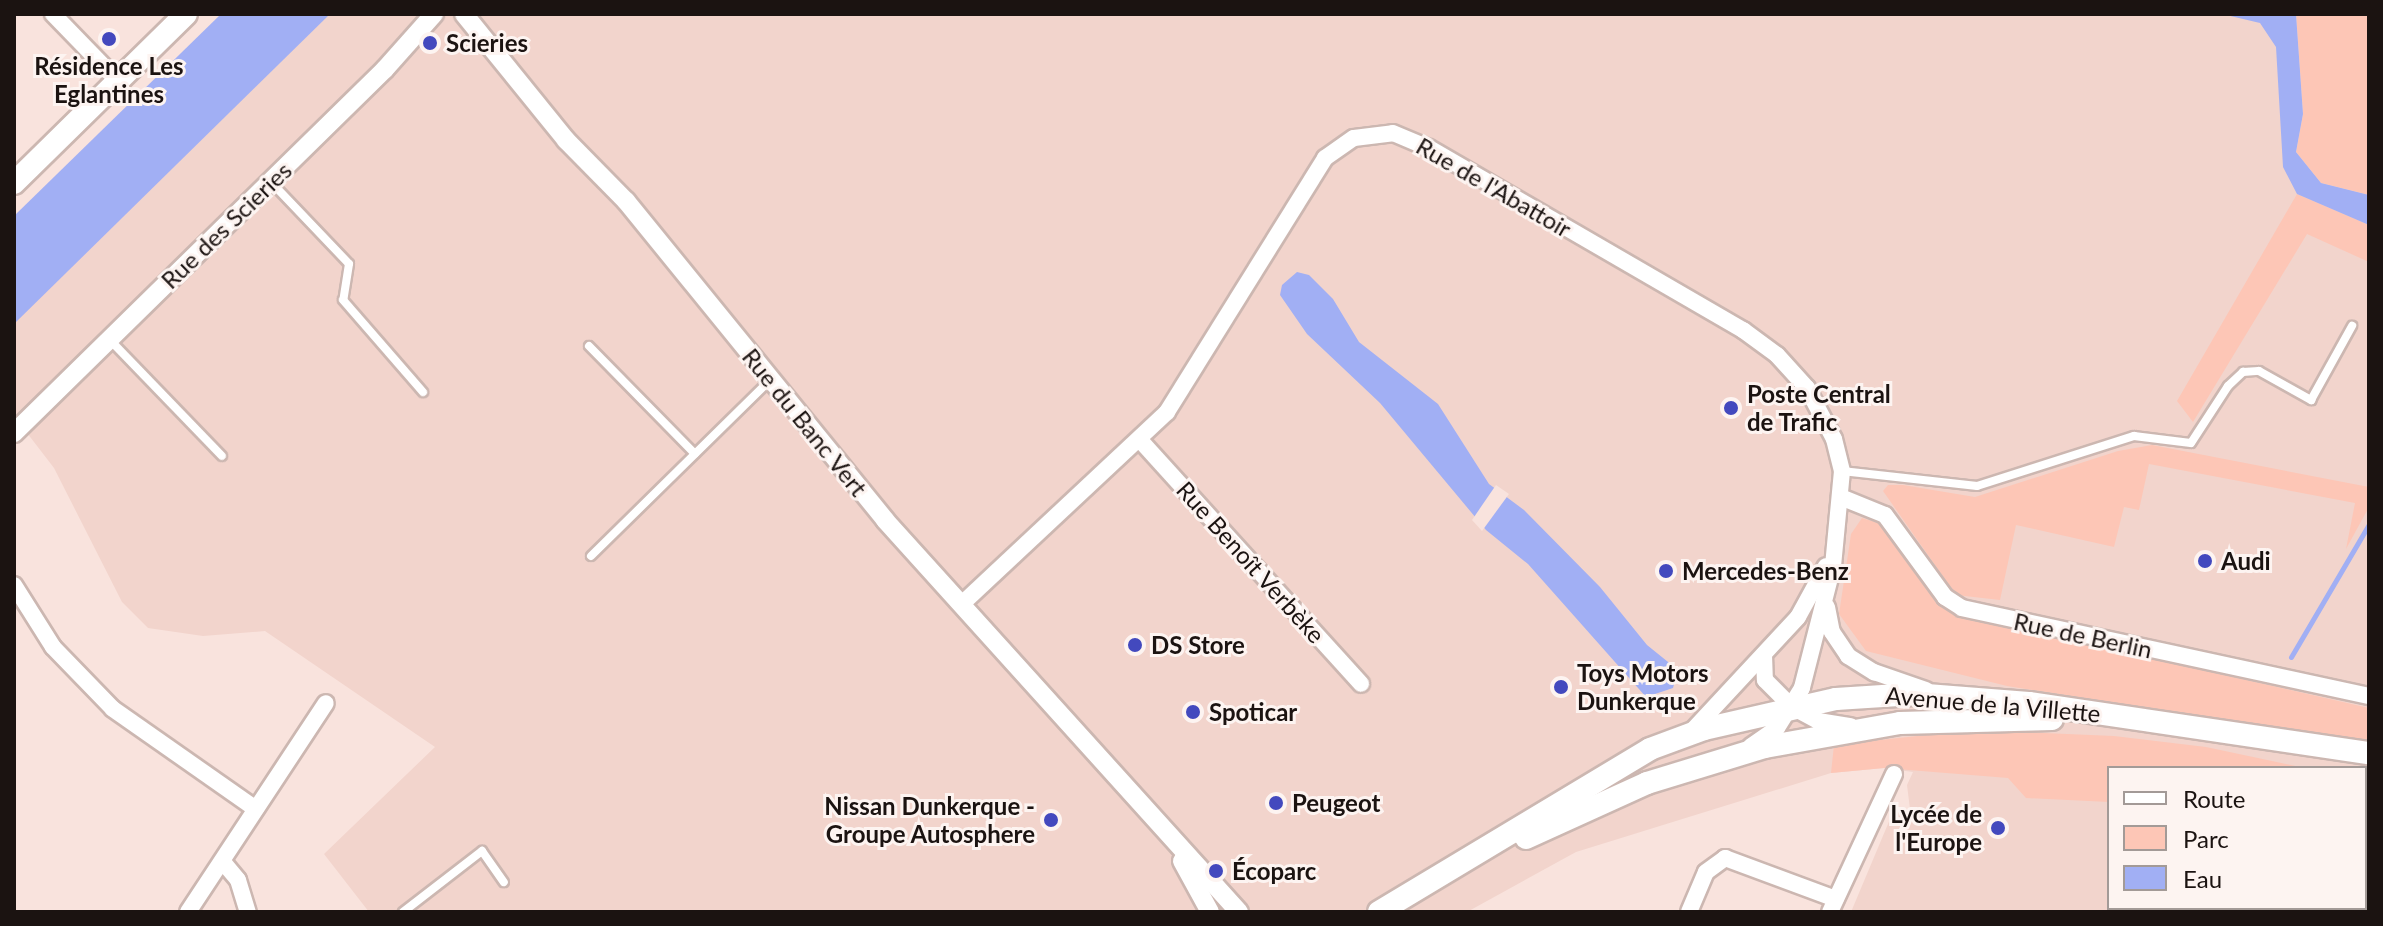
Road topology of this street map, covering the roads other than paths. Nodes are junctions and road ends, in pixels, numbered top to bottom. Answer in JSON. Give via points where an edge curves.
{"nodes":[{"id":1,"x":53,"y":14,"type":"edge"},
{"id":2,"x":186,"y":14,"type":"edge"},
{"id":3,"x":434,"y":14,"type":"edge"},
{"id":4,"x":464,"y":14,"type":"edge"},
{"id":5,"x":118,"y":81,"type":"junction"},
{"id":6,"x":271,"y":182,"type":"junction"},
{"id":7,"x":14,"y":183,"type":"edge"},
{"id":8,"x":2352,"y":326,"type":"dead end"},
{"id":9,"x":110,"y":339,"type":"junction"},
{"id":10,"x":589,"y":346,"type":"dead end"},
{"id":11,"x":770,"y":380,"type":"junction"},
{"id":12,"x":423,"y":392,"type":"dead end"},
{"id":13,"x":14,"y":433,"type":"edge"},
{"id":14,"x":1140,"y":440,"type":"junction"},
{"id":15,"x":695,"y":454,"type":"junction"},
{"id":16,"x":222,"y":456,"type":"dead end"},
{"id":17,"x":1842,"y":471,"type":"junction"},
{"id":18,"x":1843,"y":498,"type":"junction"},
{"id":19,"x":1837,"y":534,"type":"junction"},
{"id":20,"x":591,"y":556,"type":"dead end"},
{"id":21,"x":14,"y":585,"type":"edge"},
{"id":22,"x":1826,"y":597,"type":"junction"},
{"id":23,"x":963,"y":603,"type":"junction"},
{"id":24,"x":1764,"y":655,"type":"junction"},
{"id":25,"x":1361,"y":684,"type":"dead end"},
{"id":26,"x":1943,"y":696,"type":"junction"},
{"id":27,"x":2369,"y":696,"type":"edge"},
{"id":28,"x":326,"y":703,"type":"dead end"},
{"id":29,"x":1792,"y":707,"type":"junction"},
{"id":30,"x":1870,"y":727,"type":"junction"},
{"id":31,"x":1688,"y":733,"type":"junction"},
{"id":32,"x":1739,"y":753,"type":"junction"},
{"id":33,"x":2369,"y":753,"type":"edge"},
{"id":34,"x":2352,"y":766,"type":"edge"},
{"id":35,"x":1894,"y":774,"type":"dead end"},
{"id":36,"x":256,"y":809,"type":"junction"},
{"id":37,"x":1155,"y":823,"type":"junction"},
{"id":38,"x":1181,"y":859,"type":"junction"},
{"id":39,"x":223,"y":862,"type":"junction"},
{"id":40,"x":504,"y":882,"type":"dead end"},
{"id":41,"x":1833,"y":906,"type":"edge"},
{"id":42,"x":188,"y":912,"type":"edge"},
{"id":43,"x":248,"y":912,"type":"edge"},
{"id":44,"x":403,"y":912,"type":"edge"},
{"id":45,"x":1210,"y":912,"type":"edge"},
{"id":46,"x":1223,"y":912,"type":"edge"},
{"id":47,"x":1239,"y":912,"type":"edge"},
{"id":48,"x":1379,"y":912,"type":"edge"},
{"id":49,"x":1404,"y":912,"type":"edge"},
{"id":50,"x":1689,"y":912,"type":"edge"}],
"edges":[{"from":1,"to":5,"type":"street"},
{"from":2,"to":5,"type":"main road"},
{"from":3,"to":6,"type":"street","name":"Rue des Scieries"},
{"from":4,"to":11,"type":"street","name":"Rue du Banc Vert","via":[[566,140],[626,201]]},
{"from":5,"to":7,"type":"main road"},
{"from":6,"to":9,"type":"street","name":"Rue des Scieries"},
{"from":6,"to":12,"type":"lane","via":[[349,264],[343,300]]},
{"from":8,"to":17,"type":"lane","via":[[2311,400],[2259,371],[2243,372],[2191,443],[2134,436],[1977,486]]},
{"from":9,"to":13,"type":"street","name":"Rue des Scieries"},
{"from":9,"to":16,"type":"lane"},
{"from":10,"to":15,"type":"lane"},
{"from":11,"to":15,"type":"lane"},
{"from":11,"to":23,"type":"street","name":"Rue du Banc Vert","via":[[885,520]]},
{"from":14,"to":17,"type":"street","name":"Rue de l'Abattoir","via":[[1174,403],[1325,158],[1354,138],[1393,133],[1429,148],[1762,343],[1807,388],[1831,431]]},
{"from":14,"to":23,"type":"street","name":"Rue de l'Abattoir"},
{"from":14,"to":25,"type":"street","name":"Rue Benoît Verbèke"},
{"from":15,"to":20,"type":"lane"},
{"from":17,"to":18,"type":"street","name":"Rue de l'Abattoir"},
{"from":18,"to":19,"type":"street","name":"Rue de l'Abattoir"},
{"from":18,"to":27,"type":"street","name":"Rue de Berlin","via":[[1885,515],[1945,597],[1962,608]]},
{"from":19,"to":22,"type":"street","name":"Rue de l'Abattoir"},
{"from":19,"to":24,"type":"street","name":"Rue de l'Abattoir","via":[[1811,599]]},
{"from":21,"to":36,"type":"street","via":[[53,647],[113,709]]},
{"from":22,"to":26,"type":"street","name":"Rue de l'Abattoir","via":[[1832,632],[1848,656],[1874,672]]},
{"from":22,"to":29,"type":"street","name":"Rue de l'Abattoir","via":[[1809,670]]},
{"from":23,"to":37,"type":"street","name":"Rue du Banc Vert"},
{"from":24,"to":29,"type":"street","via":[[1765,680]]},
{"from":24,"to":31,"type":"street","name":"Rue de l'Abattoir"},
{"from":26,"to":29,"type":"main road","name":"Avenue de la Villette","via":[[1874,694]]},
{"from":26,"to":33,"type":"main road","name":"Avenue de la Villette","via":[[2117,714]]},
{"from":28,"to":36,"type":"street"},
{"from":29,"to":30,"type":"street","via":[[1828,723]]},
{"from":29,"to":31,"type":"main road","name":"Avenue de la Villette"},
{"from":29,"to":32,"type":"street","name":"Rue de l'Abattoir","via":[[1777,728]]},
{"from":30,"to":32,"type":"main road","name":"Avenue de la Villette"},
{"from":30,"to":34,"type":"main road","name":"Avenue de la Villette","via":[[1991,718],[2097,721]]},
{"from":31,"to":48,"type":"main road","name":"Avenue de la Villette","via":[[1616,767]]},
{"from":32,"to":49,"type":"main road","name":"Avenue de la Villette","via":[[1569,816]]},
{"from":35,"to":41,"type":"street"},
{"from":36,"to":39,"type":"street"},
{"from":37,"to":38,"type":"street","name":"Rue du Banc Vert"},
{"from":37,"to":47,"type":"street","name":"Rue du Banc Vert"},
{"from":38,"to":45,"type":"street","name":"Rue du Banc Vert"},
{"from":38,"to":46,"type":"street","name":"Rue du Banc Vert"},
{"from":39,"to":42,"type":"street"},
{"from":39,"to":43,"type":"street","via":[[238,880]]},
{"from":40,"to":44,"type":"lane","via":[[482,851]]},
{"from":41,"to":50,"type":"street","via":[[1725,858],[1706,872]]}]}
